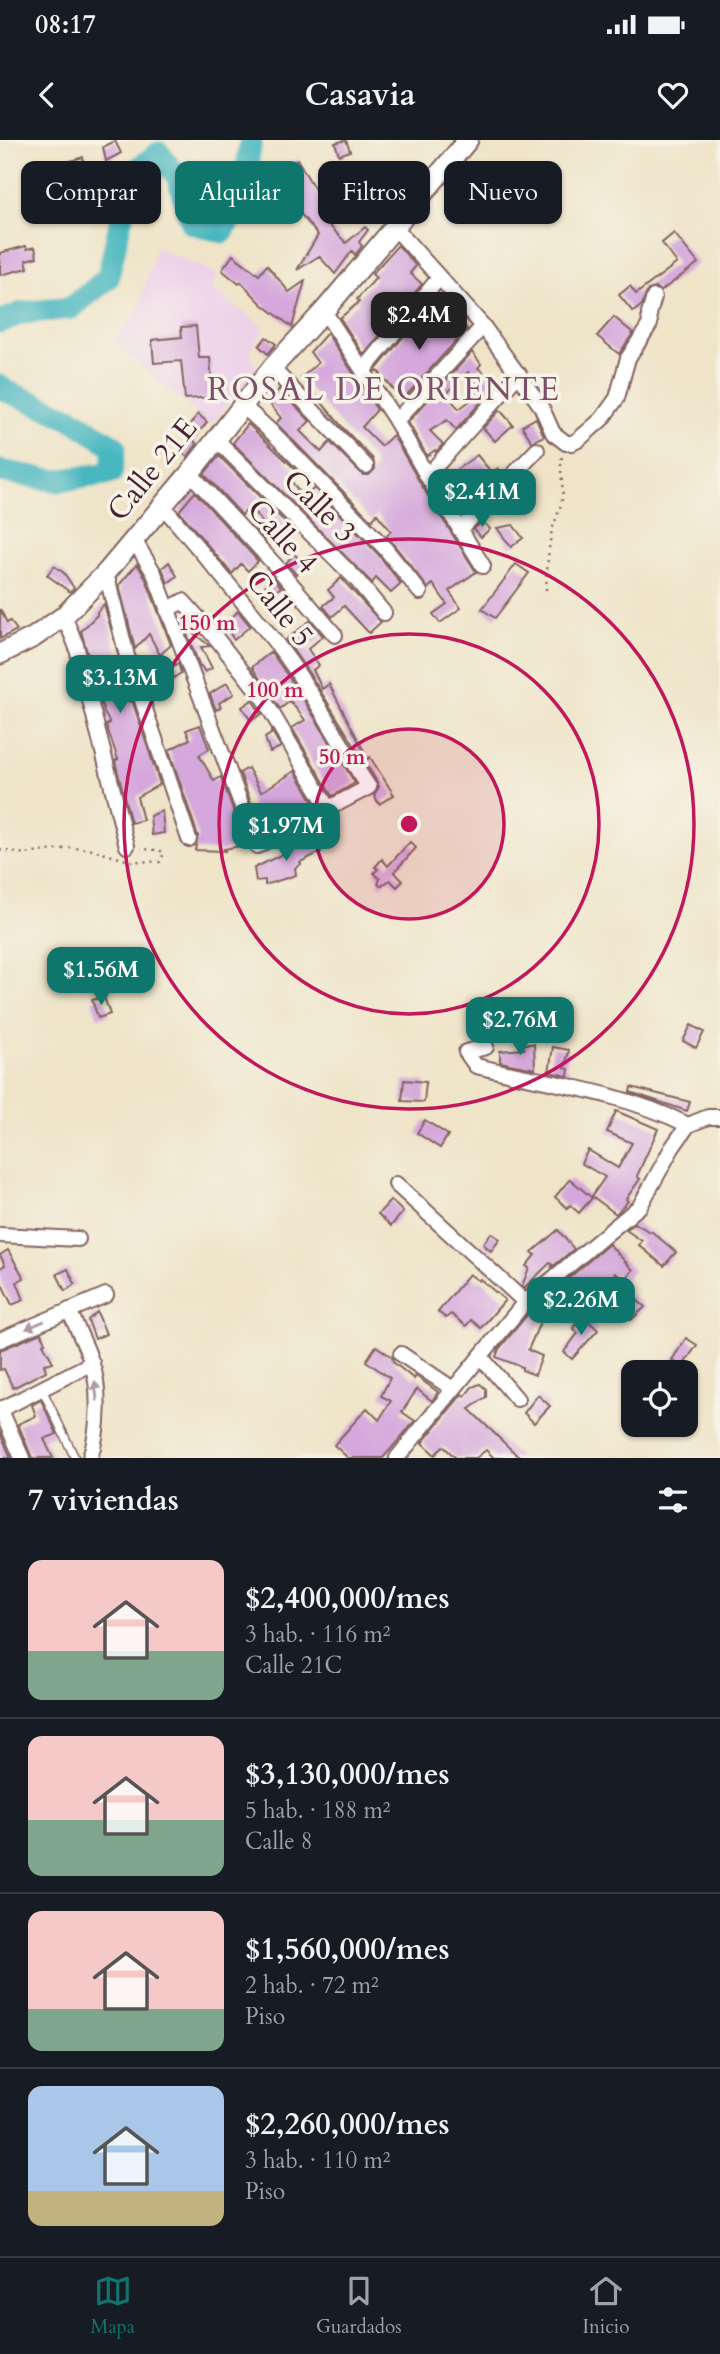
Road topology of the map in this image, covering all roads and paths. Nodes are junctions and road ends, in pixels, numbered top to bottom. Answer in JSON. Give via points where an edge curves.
{"nodes":[{"id":1,"x":468,"y":140,"type":"edge"},
{"id":2,"x":395,"y":228,"type":"junction"},
{"id":3,"x":439,"y":278,"type":"junction"},
{"id":4,"x":654,"y":297,"type":"dead end"},
{"id":5,"x":324,"y":311,"type":"junction"},
{"id":6,"x":483,"y":326,"type":"junction"},
{"id":7,"x":272,"y":368,"type":"junction"},
{"id":8,"x":363,"y":372,"type":"junction"},
{"id":9,"x":519,"y":374,"type":"junction"},
{"id":10,"x":242,"y":405,"type":"junction"},
{"id":11,"x":396,"y":421,"type":"junction"},
{"id":12,"x":215,"y":438,"type":"junction"},
{"id":13,"x":566,"y":443,"type":"junction"},
{"id":14,"x":537,"y":450,"type":"dead end"},
{"id":15,"x":366,"y":466,"type":"dead end"},
{"id":16,"x":190,"y":472,"type":"junction"},
{"id":17,"x":427,"y":476,"type":"junction"},
{"id":18,"x":162,"y":505,"type":"junction"},
{"id":19,"x":460,"y":530,"type":"junction"},
{"id":20,"x":134,"y":540,"type":"junction"},
{"id":21,"x":483,"y":566,"type":"dead end"},
{"id":22,"x":106,"y":573,"type":"junction"},
{"id":23,"x":546,"y":590,"type":"dead end"},
{"id":24,"x":420,"y":592,"type":"dead end"},
{"id":25,"x":167,"y":610,"type":"junction"},
{"id":26,"x":384,"y":613,"type":"dead end"},
{"id":27,"x":64,"y":616,"type":"junction"},
{"id":28,"x":335,"y":635,"type":"dead end"},
{"id":29,"x":0,"y":654,"type":"edge"},
{"id":30,"x":328,"y":807,"type":"junction"},
{"id":31,"x":189,"y":839,"type":"dead end"},
{"id":32,"x":127,"y":846,"type":"joint"},
{"id":33,"x":0,"y":850,"type":"edge"},
{"id":34,"x":486,"y":1047,"type":"dead end"},
{"id":35,"x":720,"y":1117,"type":"edge"},
{"id":36,"x":688,"y":1125,"type":"junction"},
{"id":37,"x":396,"y":1184,"type":"dead end"},
{"id":38,"x":0,"y":1236,"type":"edge"},
{"id":39,"x":78,"y":1239,"type":"dead end"},
{"id":40,"x":106,"y":1295,"type":"dead end"},
{"id":41,"x":526,"y":1302,"type":"junction"},
{"id":42,"x":69,"y":1310,"type":"junction"},
{"id":43,"x":0,"y":1340,"type":"edge"},
{"id":44,"x":401,"y":1354,"type":"dead end"},
{"id":45,"x":481,"y":1357,"type":"junction"},
{"id":46,"x":92,"y":1363,"type":"junction"},
{"id":47,"x":41,"y":1389,"type":"junction"},
{"id":48,"x":453,"y":1389,"type":"junction"},
{"id":49,"x":517,"y":1399,"type":"dead end"},
{"id":50,"x":0,"y":1409,"type":"edge"},
{"id":51,"x":22,"y":1458,"type":"edge"},
{"id":52,"x":75,"y":1458,"type":"edge"},
{"id":53,"x":90,"y":1458,"type":"edge"},
{"id":54,"x":397,"y":1458,"type":"edge"}],
"edges":[{"from":1,"to":2,"type":"main road","name":"Calle 21E"},
{"from":2,"to":3,"type":"street"},
{"from":2,"to":5,"type":"main road","name":"Calle 21E"},
{"from":3,"to":6,"type":"street"},
{"from":3,"to":8,"type":"street"},
{"from":4,"to":13,"type":"street","via":[[650,324],[628,358],[617,398],[586,434]]},
{"from":5,"to":7,"type":"main road","name":"Calle 21E"},
{"from":5,"to":8,"type":"street"},
{"from":6,"to":9,"type":"street"},
{"from":6,"to":11,"type":"street"},
{"from":7,"to":10,"type":"main road","name":"Calle 21E"},
{"from":7,"to":15,"type":"street"},
{"from":8,"to":11,"type":"street"},
{"from":9,"to":13,"type":"street","via":[[541,406],[552,433]]},
{"from":9,"to":17,"type":"street"},
{"from":10,"to":12,"type":"main road","name":"Calle 21E"},
{"from":10,"to":24,"type":"street","via":[[384,547]]},
{"from":11,"to":17,"type":"street"},
{"from":12,"to":16,"type":"main road","name":"Calle 21E"},
{"from":12,"to":26,"type":"street","name":"Calle 3"},
{"from":13,"to":23,"type":"path","via":[[559,469],[563,496],[548,554]]},
{"from":14,"to":19,"type":"street"},
{"from":16,"to":18,"type":"main road","name":"Calle 21E"},
{"from":16,"to":28,"type":"street","name":"Calle 4"},
{"from":17,"to":19,"type":"street"},
{"from":18,"to":20,"type":"main road","name":"Calle 21E"},
{"from":18,"to":30,"type":"street","name":"Calle 5","via":[[282,650],[369,787]]},
{"from":19,"to":21,"type":"street"},
{"from":20,"to":22,"type":"main road","name":"Calle 21E"},
{"from":20,"to":25,"type":"street","via":[[154,573]]},
{"from":22,"to":27,"type":"main road","name":"Calle 21E"},
{"from":22,"to":31,"type":"street","via":[[127,656]]},
{"from":25,"to":30,"type":"street","via":[[183,601],[217,639],[263,698]]},
{"from":25,"to":30,"type":"street","via":[[257,846]]},
{"from":27,"to":29,"type":"main road","name":"Calle 21E"},
{"from":27,"to":32,"type":"street","via":[[76,645]]},
{"from":32,"to":33,"type":"path","via":[[164,853],[160,862],[129,861],[89,849],[25,854]]},
{"from":34,"to":36,"type":"street","via":[[466,1052],[476,1066],[597,1092]]},
{"from":35,"to":36,"type":"street"},
{"from":36,"to":41,"type":"street","via":[[640,1206]]},
{"from":37,"to":41,"type":"street"},
{"from":38,"to":39,"type":"street"},
{"from":40,"to":42,"type":"street"},
{"from":41,"to":45,"type":"street"},
{"from":42,"to":43,"type":"street","one_way":true},
{"from":42,"to":46,"type":"street"},
{"from":44,"to":48,"type":"street"},
{"from":45,"to":48,"type":"street"},
{"from":45,"to":49,"type":"street"},
{"from":46,"to":47,"type":"street"},
{"from":53,"to":46,"type":"street","one_way":true,"via":[[97,1405]]},
{"from":47,"to":50,"type":"street"},
{"from":47,"to":52,"type":"lane"},
{"from":48,"to":54,"type":"street"},
{"from":50,"to":51,"type":"street"}]}
